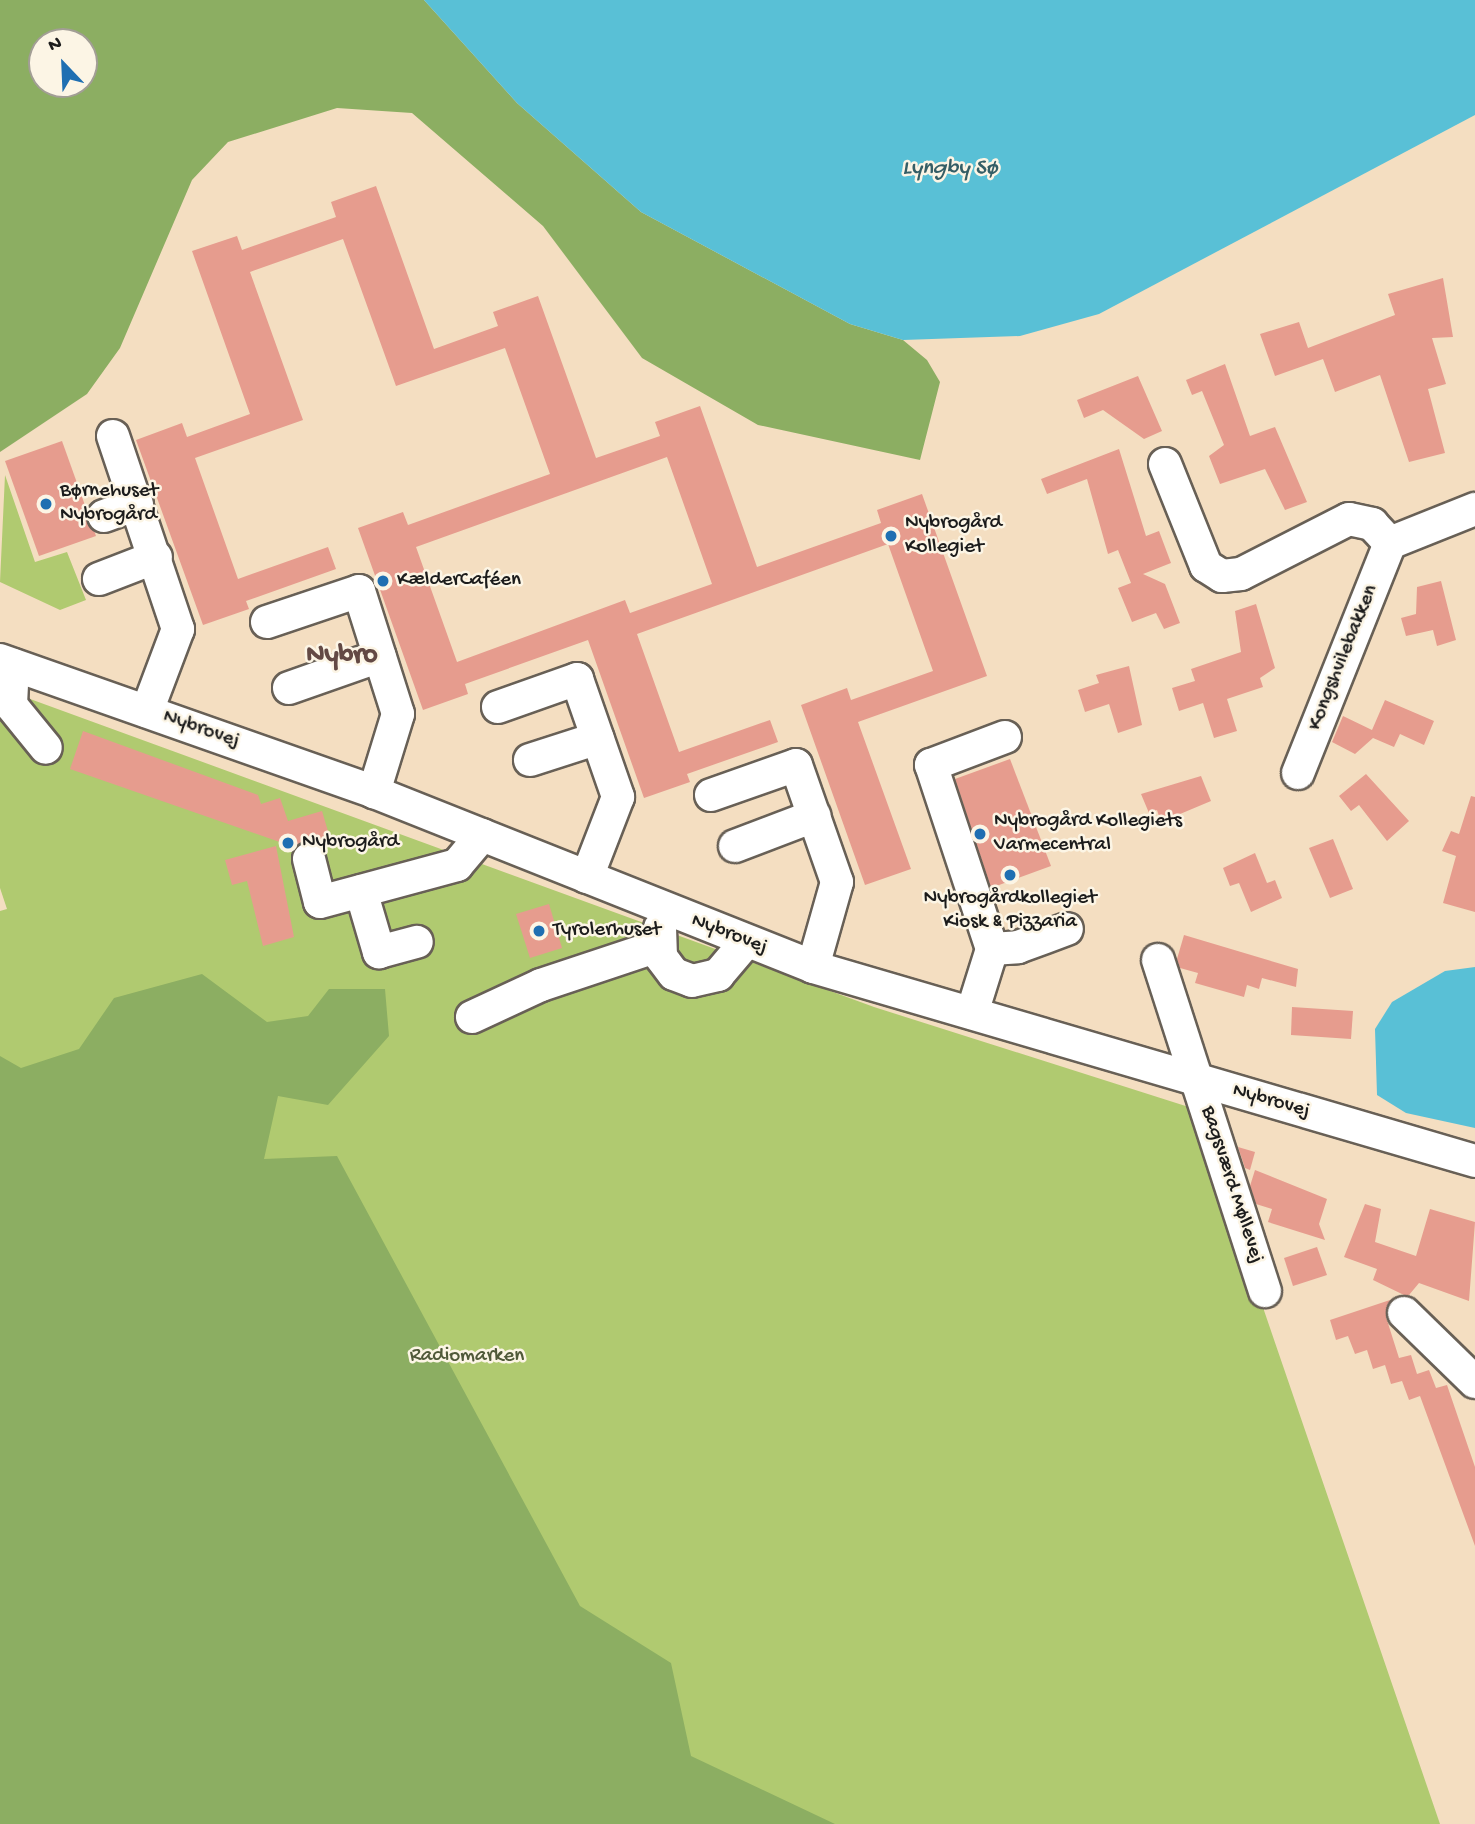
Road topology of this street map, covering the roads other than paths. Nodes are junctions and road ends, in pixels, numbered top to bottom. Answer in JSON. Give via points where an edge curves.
{"nodes":[{"id":1,"x":113,"y":436,"type":"dead end"},
{"id":2,"x":1165,"y":464,"type":"dead end"},
{"id":3,"x":137,"y":504,"type":"junction"},
{"id":4,"x":1475,"y":509,"type":"edge"},
{"id":5,"x":104,"y":516,"type":"dead end"},
{"id":6,"x":1390,"y":543,"type":"junction"},
{"id":7,"x":156,"y":556,"type":"junction"},
{"id":8,"x":99,"y":579,"type":"dead end"},
{"id":9,"x":267,"y":622,"type":"dead end"},
{"id":10,"x":380,"y":656,"type":"junction"},
{"id":11,"x":6,"y":663,"type":"edge"},
{"id":12,"x":289,"y":688,"type":"dead end"},
{"id":13,"x":498,"y":707,"type":"dead end"},
{"id":14,"x":148,"y":711,"type":"junction"},
{"id":15,"x":1005,"y":737,"type":"dead end"},
{"id":16,"x":598,"y":738,"type":"junction"},
{"id":17,"x":46,"y":748,"type":"dead end"},
{"id":18,"x":530,"y":760,"type":"dead end"},
{"id":19,"x":1298,"y":773,"type":"dead end"},
{"id":20,"x":374,"y":792,"type":"junction"},
{"id":21,"x":711,"y":795,"type":"dead end"},
{"id":22,"x":814,"y":816,"type":"junction"},
{"id":23,"x":482,"y":835,"type":"junction"},
{"id":24,"x":735,"y":846,"type":"dead end"},
{"id":25,"x":309,"y":859,"type":"dead end"},
{"id":26,"x":587,"y":877,"type":"junction"},
{"id":27,"x":361,"y":891,"type":"junction"},
{"id":28,"x":663,"y":909,"type":"junction"},
{"id":29,"x":1066,"y":929,"type":"dead end"},
{"id":30,"x":417,"y":942,"type":"dead end"},
{"id":31,"x":746,"y":942,"type":"junction"},
{"id":32,"x":658,"y":946,"type":"junction"},
{"id":33,"x":992,"y":949,"type":"junction"},
{"id":34,"x":1158,"y":960,"type":"dead end"},
{"id":35,"x":813,"y":967,"type":"junction"},
{"id":36,"x":972,"y":1013,"type":"junction"},
{"id":37,"x":472,"y":1017,"type":"dead end"},
{"id":38,"x":1196,"y":1080,"type":"junction"},
{"id":39,"x":1475,"y":1161,"type":"edge"},
{"id":40,"x":1265,"y":1291,"type":"dead end"},
{"id":41,"x":1404,"y":1313,"type":"dead end"},
{"id":42,"x":1475,"y":1382,"type":"edge"}],
"edges":[{"from":1,"to":3,"type":"street"},
{"from":2,"to":6,"type":"street","via":[[1206,566],[1222,576],[1241,574],[1349,519],[1372,524]]},
{"from":3,"to":5,"type":"street"},
{"from":3,"to":7,"type":"street"},
{"from":4,"to":6,"type":"street"},
{"from":6,"to":19,"type":"street","name":"Kongshvilebakken"},
{"from":7,"to":8,"type":"street"},
{"from":7,"to":14,"type":"street","via":[[178,629]]},
{"from":9,"to":10,"type":"street","via":[[359,591]]},
{"from":10,"to":12,"type":"street"},
{"from":10,"to":20,"type":"street","via":[[398,714]]},
{"from":11,"to":14,"type":"street","name":"Nybrovej"},
{"from":11,"to":17,"type":"street","via":[[10,705]]},
{"from":13,"to":16,"type":"street","via":[[577,679]]},
{"from":14,"to":20,"type":"street","name":"Nybrovej"},
{"from":15,"to":33,"type":"street","via":[[931,765]]},
{"from":16,"to":18,"type":"street"},
{"from":16,"to":26,"type":"street","via":[[617,810]]},
{"from":20,"to":23,"type":"street","name":"Nybrovej"},
{"from":21,"to":22,"type":"street","via":[[796,765]]},
{"from":22,"to":24,"type":"street"},
{"from":22,"to":35,"type":"street","via":[[837,882]]},
{"from":23,"to":26,"type":"street","name":"Nybrovej"},
{"from":23,"to":27,"type":"street","via":[[457,865]]},
{"from":25,"to":27,"type":"street","via":[[320,902]]},
{"from":26,"to":28,"type":"street","name":"Nybrovej"},
{"from":27,"to":30,"type":"street","via":[[379,952]]},
{"from":28,"to":31,"type":"street","name":"Nybrovej"},
{"from":28,"to":32,"type":"street"},
{"from":29,"to":33,"type":"street","via":[[1018,947]]},
{"from":31,"to":32,"type":"street","via":[[718,975],[702,981],[674,974]]},
{"from":31,"to":35,"type":"street","name":"Nybrovej"},
{"from":32,"to":37,"type":"street","via":[[541,985]]},
{"from":33,"to":36,"type":"street"},
{"from":34,"to":38,"type":"street","name":"Bagsværd Møllevej"},
{"from":35,"to":36,"type":"street","name":"Nybrovej"},
{"from":36,"to":38,"type":"street","name":"Nybrovej"},
{"from":38,"to":39,"type":"street","name":"Nybrovej"},
{"from":38,"to":40,"type":"street","name":"Bagsværd Møllevej"},
{"from":41,"to":42,"type":"street"}]}
